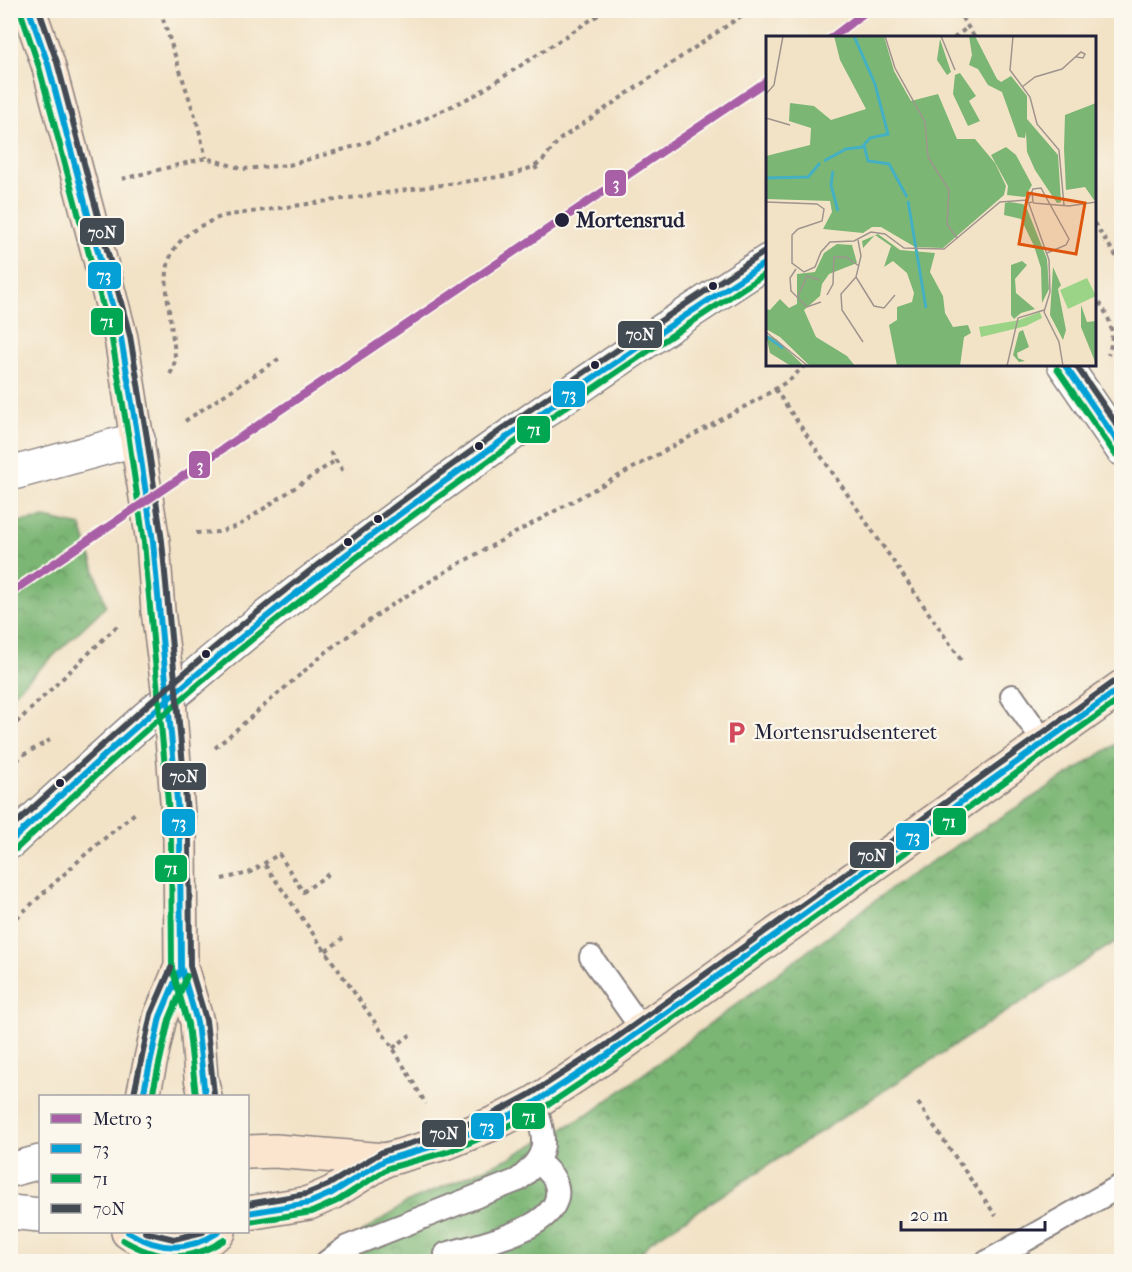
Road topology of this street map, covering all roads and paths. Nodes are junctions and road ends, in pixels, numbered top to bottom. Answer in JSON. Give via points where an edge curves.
{"nodes":[{"id":1,"x":29,"y":10,"type":"edge"},
{"id":2,"x":160,"y":10,"type":"edge"},
{"id":3,"x":606,"y":10,"type":"edge"},
{"id":4,"x":750,"y":10,"type":"edge"},
{"id":5,"x":957,"y":10,"type":"edge"},
{"id":6,"x":968,"y":27,"type":"junction"},
{"id":7,"x":957,"y":36,"type":"edge"},
{"id":8,"x":974,"y":36,"type":"edge"},
{"id":9,"x":206,"y":158,"type":"junction"},
{"id":10,"x":535,"y":166,"type":"junction"},
{"id":11,"x":538,"y":171,"type":"dead end"},
{"id":12,"x":117,"y":180,"type":"dead end"},
{"id":13,"x":1096,"y":225,"type":"edge"},
{"id":14,"x":766,"y":262,"type":"edge"},
{"id":15,"x":1122,"y":265,"type":"edge"},
{"id":16,"x":1096,"y":297,"type":"edge"},
{"id":17,"x":280,"y":358,"type":"dead end"},
{"id":18,"x":1107,"y":359,"type":"dead end"},
{"id":19,"x":804,"y":366,"type":"edge"},
{"id":20,"x":1065,"y":366,"type":"edge"},
{"id":21,"x":168,"y":378,"type":"dead end"},
{"id":22,"x":775,"y":389,"type":"junction"},
{"id":23,"x":185,"y":421,"type":"dead end"},
{"id":24,"x":138,"y":439,"type":"junction"},
{"id":25,"x":1122,"y":448,"type":"edge"},
{"id":26,"x":330,"y":452,"type":"dead end"},
{"id":27,"x":336,"y":460,"type":"junction"},
{"id":28,"x":10,"y":474,"type":"edge"},
{"id":29,"x":345,"y":474,"type":"dead end"},
{"id":30,"x":196,"y":532,"type":"dead end"},
{"id":31,"x":121,"y":622,"type":"dead end"},
{"id":32,"x":961,"y":660,"type":"dead end"},
{"id":33,"x":1122,"y":687,"type":"edge"},
{"id":34,"x":1012,"y":696,"type":"dead end"},
{"id":35,"x":10,"y":729,"type":"edge"},
{"id":36,"x":50,"y":740,"type":"dead end"},
{"id":37,"x":1044,"y":742,"type":"junction"},
{"id":38,"x":213,"y":749,"type":"dead end"},
{"id":39,"x":10,"y":767,"type":"edge"},
{"id":40,"x":141,"y":808,"type":"dead end"},
{"id":41,"x":10,"y":842,"type":"edge"},
{"id":42,"x":265,"y":864,"type":"junction"},
{"id":43,"x":330,"y":873,"type":"dead end"},
{"id":44,"x":215,"y":879,"type":"dead end"},
{"id":45,"x":10,"y":924,"type":"edge"},
{"id":46,"x":343,"y":938,"type":"dead end"},
{"id":47,"x":326,"y":951,"type":"junction"},
{"id":48,"x":591,"y":957,"type":"dead end"},
{"id":49,"x":181,"y":967,"type":"junction"},
{"id":50,"x":642,"y":1029,"type":"junction"},
{"id":51,"x":410,"y":1035,"type":"dead end"},
{"id":52,"x":393,"y":1048,"type":"junction"},
{"id":53,"x":143,"y":1095,"type":"edge"},
{"id":54,"x":205,"y":1095,"type":"edge"},
{"id":55,"x":534,"y":1103,"type":"junction"},
{"id":56,"x":918,"y":1103,"type":"dead end"},
{"id":57,"x":431,"y":1113,"type":"dead end"},
{"id":58,"x":249,"y":1152,"type":"edge"},
{"id":59,"x":385,"y":1160,"type":"junction"},
{"id":60,"x":39,"y":1162,"type":"edge"},
{"id":61,"x":539,"y":1162,"type":"junction"},
{"id":62,"x":10,"y":1170,"type":"edge"},
{"id":63,"x":1122,"y":1185,"type":"edge"},
{"id":64,"x":10,"y":1212,"type":"edge"},
{"id":65,"x":249,"y":1213,"type":"edge"},
{"id":66,"x":39,"y":1215,"type":"edge"},
{"id":67,"x":218,"y":1233,"type":"edge"},
{"id":68,"x":219,"y":1233,"type":"edge"},
{"id":69,"x":1016,"y":1245,"type":"junction"},
{"id":70,"x":143,"y":1246,"type":"edge"},
{"id":71,"x":446,"y":1254,"type":"dead end"},
{"id":72,"x":220,"y":1262,"type":"edge"},
{"id":73,"x":327,"y":1262,"type":"edge"},
{"id":74,"x":987,"y":1262,"type":"edge"}],
"edges":[{"from":1,"to":24,"type":"street","via":[[48,64],[121,338]]},
{"from":2,"to":9,"type":"path"},
{"from":3,"to":9,"type":"path","via":[[477,94],[366,143],[289,165],[262,168],[234,167]]},
{"from":4,"to":10,"type":"path","via":[[559,140]]},
{"from":5,"to":6,"type":"path"},
{"from":6,"to":7,"type":"path"},
{"from":6,"to":8,"type":"path"},
{"from":9,"to":12,"type":"path"},
{"from":10,"to":11,"type":"path"},
{"from":10,"to":21,"type":"path","via":[[512,175],[223,216],[203,224],[174,247],[168,261],[165,280],[175,354]]},
{"from":13,"to":15,"type":"path"},
{"from":14,"to":41,"type":"street","via":[[527,424],[284,602]]},
{"from":16,"to":18,"type":"path","via":[[1114,339]]},
{"from":17,"to":23,"type":"path"},
{"from":19,"to":22,"type":"path"},
{"from":20,"to":25,"type":"street"},
{"from":22,"to":32,"type":"path"},
{"from":22,"to":38,"type":"path","via":[[390,606],[332,648]]},
{"from":24,"to":28,"type":"street"},
{"from":24,"to":49,"type":"street","bridge":true,"via":[[168,688],[180,839]]},
{"from":26,"to":27,"type":"path"},
{"from":27,"to":29,"type":"path"},
{"from":27,"to":30,"type":"path","via":[[238,526],[218,532]]},
{"from":31,"to":35,"type":"path"},
{"from":33,"to":37,"type":"street"},
{"from":34,"to":37,"type":"lane"},
{"from":36,"to":39,"type":"path","via":[[23,754]]},
{"from":37,"to":50,"type":"street"},
{"from":40,"to":45,"type":"path"},
{"from":42,"to":43,"type":"path","via":[[279,854],[303,892]]},
{"from":42,"to":44,"type":"path","via":[[240,876]]},
{"from":42,"to":47,"type":"path"},
{"from":46,"to":47,"type":"path"},
{"from":47,"to":52,"type":"path"},
{"from":48,"to":50,"type":"lane"},
{"from":49,"to":53,"type":"street","via":[[160,1017]]},
{"from":49,"to":54,"type":"street","via":[[197,1022]]},
{"from":50,"to":55,"type":"street"},
{"from":51,"to":52,"type":"path"},
{"from":52,"to":57,"type":"path"},
{"from":55,"to":59,"type":"street","via":[[474,1132]]},
{"from":55,"to":61,"type":"lane","via":[[544,1135]]},
{"from":56,"to":69,"type":"path"},
{"from":58,"to":59,"type":"street"},
{"from":59,"to":65,"type":"street","via":[[309,1203]]},
{"from":60,"to":62,"type":"street"},
{"from":61,"to":71,"type":"lane","via":[[554,1179],[557,1193],[553,1211],[534,1226]]},
{"from":61,"to":73,"type":"lane","via":[[518,1180],[347,1247]]},
{"from":63,"to":69,"type":"lane"},
{"from":64,"to":66,"type":"street"},
{"from":67,"to":70,"type":"street","via":[[206,1241],[178,1249]]},
{"from":68,"to":72,"type":"street"},
{"from":69,"to":74,"type":"lane"}]}
